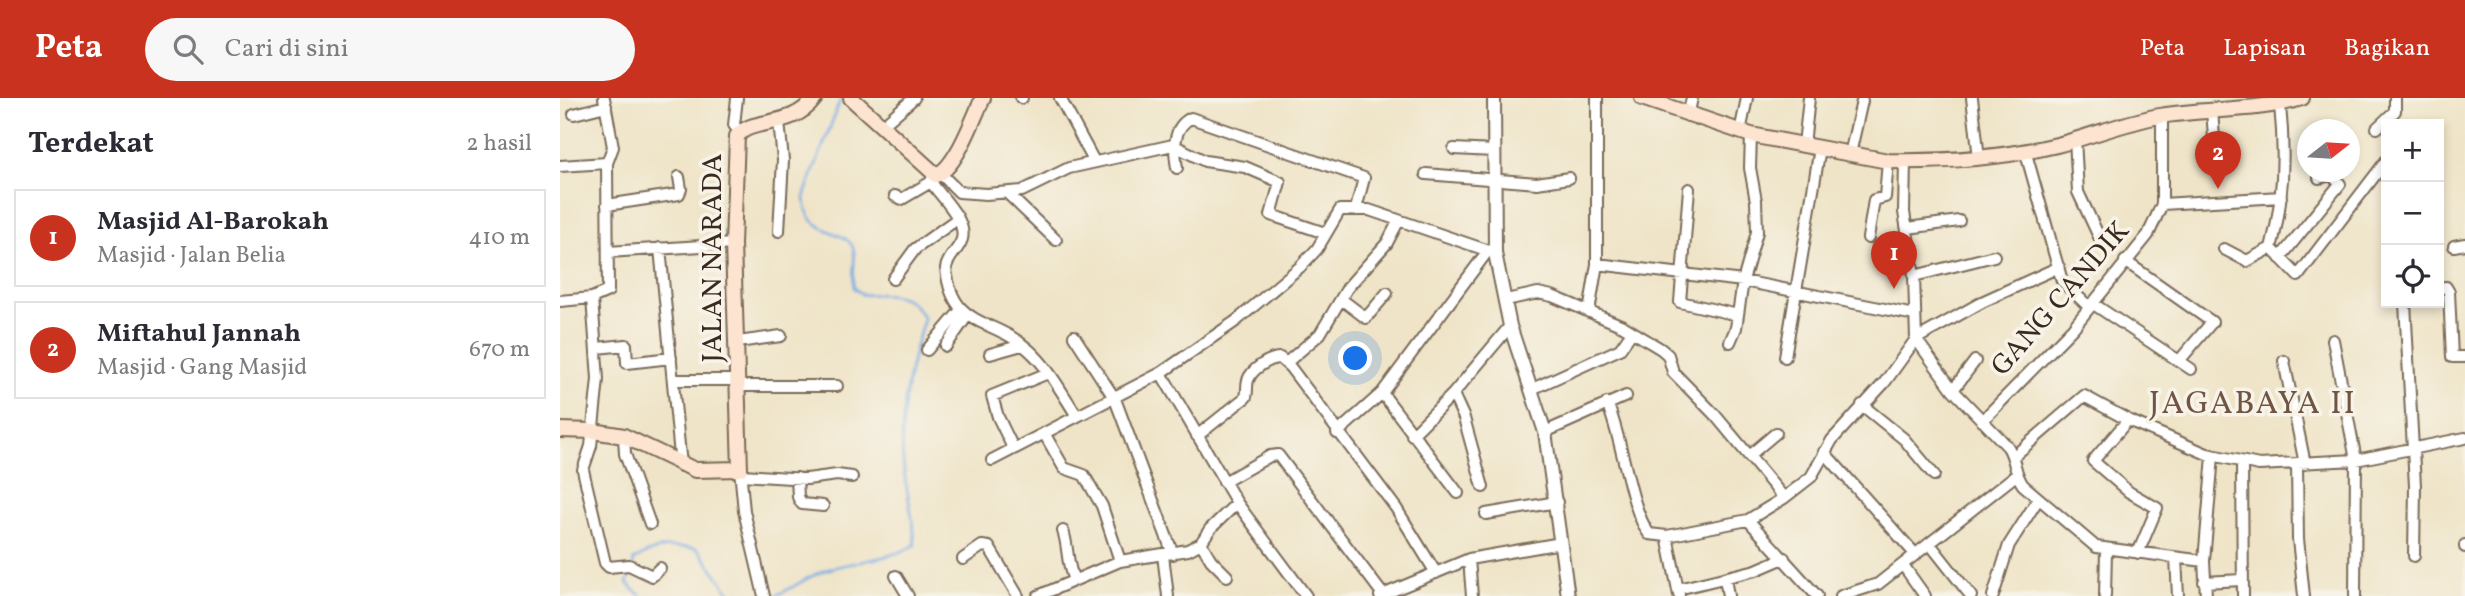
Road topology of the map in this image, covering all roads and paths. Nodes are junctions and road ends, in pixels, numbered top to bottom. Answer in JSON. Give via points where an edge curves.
{"nodes":[{"id":1,"x":737,"y":98,"type":"edge"},
{"id":2,"x":815,"y":98,"type":"edge"},
{"id":3,"x":914,"y":98,"type":"edge"},
{"id":4,"x":983,"y":98,"type":"edge"},
{"id":5,"x":1060,"y":98,"type":"edge"},
{"id":6,"x":1494,"y":98,"type":"edge"},
{"id":7,"x":1597,"y":98,"type":"edge"},
{"id":8,"x":1643,"y":98,"type":"edge"},
{"id":9,"x":1692,"y":98,"type":"edge"},
{"id":10,"x":1746,"y":98,"type":"edge"},
{"id":11,"x":1809,"y":98,"type":"edge"},
{"id":12,"x":1972,"y":98,"type":"edge"},
{"id":13,"x":2302,"y":98,"type":"edge"},
{"id":14,"x":2395,"y":98,"type":"edge"},
{"id":15,"x":855,"y":101,"type":"edge"},
{"id":16,"x":1862,"y":101,"type":"dead end"},
{"id":17,"x":605,"y":102,"type":"edge"},
{"id":18,"x":2232,"y":103,"type":"edge"},
{"id":19,"x":2280,"y":105,"type":"junction"},
{"id":20,"x":2212,"y":109,"type":"junction"},
{"id":21,"x":574,"y":114,"type":"dead end"},
{"id":22,"x":2162,"y":115,"type":"junction"},
{"id":23,"x":1688,"y":116,"type":"junction"},
{"id":24,"x":779,"y":122,"type":"junction"},
{"id":25,"x":882,"y":126,"type":"junction"},
{"id":26,"x":2377,"y":128,"type":"dead end"},
{"id":27,"x":740,"y":132,"type":"junction"},
{"id":28,"x":1746,"y":134,"type":"junction"},
{"id":29,"x":2075,"y":138,"type":"junction"},
{"id":30,"x":2214,"y":138,"type":"dead end"},
{"id":31,"x":1173,"y":145,"type":"junction"},
{"id":32,"x":1804,"y":145,"type":"junction"},
{"id":33,"x":1820,"y":148,"type":"junction"},
{"id":34,"x":1454,"y":149,"type":"dead end"},
{"id":35,"x":2025,"y":150,"type":"junction"},
{"id":36,"x":1494,"y":151,"type":"junction"},
{"id":37,"x":1850,"y":154,"type":"junction"},
{"id":38,"x":1979,"y":158,"type":"junction"},
{"id":39,"x":1094,"y":161,"type":"junction"},
{"id":40,"x":1888,"y":161,"type":"junction"},
{"id":41,"x":1905,"y":161,"type":"junction"},
{"id":42,"x":607,"y":163,"type":"junction"},
{"id":43,"x":560,"y":166,"type":"edge"},
{"id":44,"x":1177,"y":168,"type":"dead end"},
{"id":45,"x":2381,"y":168,"type":"edge"},
{"id":46,"x":1426,"y":174,"type":"dead end"},
{"id":47,"x":679,"y":177,"type":"dead end"},
{"id":48,"x":935,"y":177,"type":"junction"},
{"id":49,"x":1569,"y":178,"type":"dead end"},
{"id":50,"x":1494,"y":181,"type":"junction"},
{"id":51,"x":2336,"y":182,"type":"edge"},
{"id":52,"x":1689,"y":189,"type":"dead end"},
{"id":53,"x":1008,"y":194,"type":"junction"},
{"id":54,"x":895,"y":196,"type":"dead end"},
{"id":55,"x":2281,"y":197,"type":"junction"},
{"id":56,"x":2162,"y":204,"type":"junction"},
{"id":57,"x":607,"y":205,"type":"junction"},
{"id":58,"x":1356,"y":209,"type":"junction"},
{"id":59,"x":957,"y":219,"type":"junction"},
{"id":60,"x":1959,"y":221,"type":"dead end"},
{"id":61,"x":1398,"y":222,"type":"junction"},
{"id":62,"x":1908,"y":228,"type":"junction"},
{"id":63,"x":779,"y":232,"type":"dead end"},
{"id":64,"x":1325,"y":233,"type":"junction"},
{"id":65,"x":1868,"y":237,"type":"dead end"},
{"id":66,"x":1056,"y":240,"type":"dead end"},
{"id":67,"x":2101,"y":241,"type":"dead end"},
{"id":68,"x":733,"y":244,"type":"junction"},
{"id":69,"x":660,"y":248,"type":"junction"},
{"id":70,"x":2271,"y":248,"type":"junction"},
{"id":71,"x":2224,"y":249,"type":"dead end"},
{"id":72,"x":608,"y":252,"type":"junction"},
{"id":73,"x":1491,"y":253,"type":"junction"},
{"id":74,"x":1994,"y":256,"type":"dead end"},
{"id":75,"x":2280,"y":258,"type":"junction"},
{"id":76,"x":2125,"y":261,"type":"junction"},
{"id":77,"x":1597,"y":264,"type":"junction"},
{"id":78,"x":2059,"y":267,"type":"junction"},
{"id":79,"x":1682,"y":274,"type":"junction"},
{"id":80,"x":1914,"y":276,"type":"junction"},
{"id":81,"x":893,"y":279,"type":"dead end"},
{"id":82,"x":1743,"y":282,"type":"junction"},
{"id":83,"x":2444,"y":287,"type":"edge"},
{"id":84,"x":1795,"y":292,"type":"junction"},
{"id":85,"x":1387,"y":293,"type":"dead end"},
{"id":86,"x":593,"y":298,"type":"junction"},
{"id":87,"x":1341,"y":299,"type":"junction"},
{"id":88,"x":1506,"y":300,"type":"junction"},
{"id":89,"x":560,"y":301,"type":"edge"},
{"id":90,"x":2090,"y":305,"type":"junction"},
{"id":91,"x":2404,"y":308,"type":"edge"},
{"id":92,"x":1589,"y":312,"type":"junction"},
{"id":93,"x":964,"y":313,"type":"junction"},
{"id":94,"x":1738,"y":315,"type":"junction"},
{"id":95,"x":1915,"y":315,"type":"junction"},
{"id":96,"x":1510,"y":326,"type":"junction"},
{"id":97,"x":1632,"y":332,"type":"junction"},
{"id":98,"x":781,"y":336,"type":"dead end"},
{"id":99,"x":1074,"y":336,"type":"dead end"},
{"id":100,"x":1916,"y":339,"type":"junction"},
{"id":101,"x":2333,"y":340,"type":"dead end"},
{"id":102,"x":738,"y":342,"type":"junction"},
{"id":103,"x":1730,"y":342,"type":"dead end"},
{"id":104,"x":1022,"y":345,"type":"junction"},
{"id":105,"x":946,"y":346,"type":"dead end"},
{"id":106,"x":597,"y":348,"type":"junction"},
{"id":107,"x":927,"y":350,"type":"dead end"},
{"id":108,"x":990,"y":354,"type":"dead end"},
{"id":109,"x":1785,"y":357,"type":"dead end"},
{"id":110,"x":2465,"y":357,"type":"edge"},
{"id":111,"x":671,"y":358,"type":"junction"},
{"id":112,"x":2284,"y":360,"type":"dead end"},
{"id":113,"x":1975,"y":361,"type":"dead end"},
{"id":114,"x":2179,"y":361,"type":"junction"},
{"id":115,"x":1286,"y":363,"type":"junction"},
{"id":116,"x":2191,"y":369,"type":"dead end"},
{"id":117,"x":1048,"y":373,"type":"junction"},
{"id":118,"x":1161,"y":373,"type":"junction"},
{"id":119,"x":673,"y":380,"type":"junction"},
{"id":120,"x":738,"y":383,"type":"junction"},
{"id":121,"x":838,"y":386,"type":"dead end"},
{"id":122,"x":1532,"y":389,"type":"junction"},
{"id":123,"x":1953,"y":390,"type":"junction"},
{"id":124,"x":1382,"y":393,"type":"junction"},
{"id":125,"x":1453,"y":394,"type":"junction"},
{"id":126,"x":1626,"y":396,"type":"dead end"},
{"id":127,"x":1115,"y":399,"type":"junction"},
{"id":128,"x":1608,"y":403,"type":"junction"},
{"id":129,"x":1862,"y":405,"type":"junction"},
{"id":130,"x":1077,"y":416,"type":"junction"},
{"id":131,"x":2128,"y":420,"type":"junction"},
{"id":132,"x":1982,"y":421,"type":"junction"},
{"id":133,"x":560,"y":430,"type":"edge"},
{"id":134,"x":593,"y":431,"type":"junction"},
{"id":135,"x":1545,"y":432,"type":"junction"},
{"id":136,"x":1044,"y":433,"type":"junction"},
{"id":137,"x":1337,"y":433,"type":"junction"},
{"id":138,"x":1776,"y":433,"type":"dead end"},
{"id":139,"x":1412,"y":435,"type":"junction"},
{"id":140,"x":624,"y":436,"type":"junction"},
{"id":141,"x":1197,"y":436,"type":"junction"},
{"id":142,"x":2465,"y":438,"type":"edge"},
{"id":143,"x":1013,"y":448,"type":"junction"},
{"id":144,"x":2412,"y":450,"type":"junction"},
{"id":145,"x":1824,"y":452,"type":"junction"},
{"id":146,"x":1750,"y":455,"type":"junction"},
{"id":147,"x":2014,"y":456,"type":"junction"},
{"id":148,"x":2213,"y":456,"type":"junction"},
{"id":149,"x":992,"y":460,"type":"dead end"},
{"id":150,"x":2356,"y":460,"type":"junction"},
{"id":151,"x":2242,"y":463,"type":"junction"},
{"id":152,"x":2301,"y":465,"type":"junction"},
{"id":153,"x":681,"y":466,"type":"junction"},
{"id":154,"x":740,"y":472,"type":"junction"},
{"id":155,"x":1934,"y":475,"type":"dead end"},
{"id":156,"x":2016,"y":475,"type":"junction"},
{"id":157,"x":852,"y":477,"type":"dead end"},
{"id":158,"x":797,"y":478,"type":"junction"},
{"id":159,"x":1224,"y":482,"type":"junction"},
{"id":160,"x":1483,"y":487,"type":"dead end"},
{"id":161,"x":1458,"y":493,"type":"dead end"},
{"id":162,"x":1784,"y":498,"type":"junction"},
{"id":163,"x":2037,"y":501,"type":"junction"},
{"id":164,"x":1237,"y":502,"type":"junction"},
{"id":165,"x":1557,"y":502,"type":"junction"},
{"id":166,"x":823,"y":506,"type":"dead end"},
{"id":167,"x":1486,"y":514,"type":"dead end"},
{"id":168,"x":1748,"y":520,"type":"junction"},
{"id":169,"x":650,"y":524,"type":"dead end"},
{"id":170,"x":1063,"y":531,"type":"dead end"},
{"id":171,"x":1667,"y":536,"type":"junction"},
{"id":172,"x":1201,"y":543,"type":"junction"},
{"id":173,"x":1561,"y":543,"type":"junction"},
{"id":174,"x":1930,"y":544,"type":"junction"},
{"id":175,"x":2106,"y":551,"type":"junction"},
{"id":176,"x":2138,"y":553,"type":"junction"},
{"id":177,"x":1168,"y":554,"type":"junction"},
{"id":178,"x":1916,"y":555,"type":"junction"},
{"id":179,"x":2414,"y":556,"type":"dead end"},
{"id":180,"x":1784,"y":558,"type":"junction"},
{"id":181,"x":2175,"y":558,"type":"junction"},
{"id":182,"x":964,"y":559,"type":"dead end"},
{"id":183,"x":1469,"y":559,"type":"junction"},
{"id":184,"x":1120,"y":561,"type":"junction"},
{"id":185,"x":2204,"y":561,"type":"junction"},
{"id":186,"x":1903,"y":565,"type":"junction"},
{"id":187,"x":660,"y":568,"type":"dead end"},
{"id":188,"x":1436,"y":573,"type":"junction"},
{"id":189,"x":897,"y":576,"type":"dead end"},
{"id":190,"x":1227,"y":576,"type":"dead end"},
{"id":191,"x":1725,"y":578,"type":"junction"},
{"id":192,"x":1074,"y":580,"type":"junction"},
{"id":193,"x":2242,"y":580,"type":"junction"},
{"id":194,"x":2204,"y":582,"type":"junction"},
{"id":195,"x":763,"y":593,"type":"edge"},
{"id":196,"x":1679,"y":593,"type":"edge"},
{"id":197,"x":1850,"y":594,"type":"edge"},
{"id":198,"x":908,"y":596,"type":"edge"},
{"id":199,"x":1018,"y":596,"type":"edge"},
{"id":200,"x":1038,"y":596,"type":"edge"},
{"id":201,"x":1168,"y":596,"type":"edge"},
{"id":202,"x":1306,"y":596,"type":"edge"},
{"id":203,"x":1383,"y":596,"type":"edge"},
{"id":204,"x":1472,"y":596,"type":"edge"},
{"id":205,"x":1568,"y":596,"type":"edge"},
{"id":206,"x":1728,"y":596,"type":"edge"},
{"id":207,"x":1817,"y":596,"type":"edge"},
{"id":208,"x":1925,"y":596,"type":"edge"},
{"id":209,"x":1971,"y":596,"type":"edge"},
{"id":210,"x":1993,"y":596,"type":"edge"},
{"id":211,"x":2105,"y":596,"type":"edge"},
{"id":212,"x":2178,"y":596,"type":"edge"},
{"id":213,"x":2206,"y":596,"type":"edge"},
{"id":214,"x":2243,"y":596,"type":"edge"},
{"id":215,"x":2304,"y":596,"type":"edge"},
{"id":216,"x":2355,"y":596,"type":"edge"}],
"edges":[{"from":1,"to":27,"type":"street","via":[[734,125]]},
{"from":2,"to":24,"type":"main road","name":"JALAN NARADA","via":[[800,114]]},
{"from":3,"to":25,"type":"street"},
{"from":4,"to":48,"type":"main road","via":[[957,153]]},
{"from":5,"to":39,"type":"street"},
{"from":6,"to":36,"type":"street"},
{"from":7,"to":77,"type":"street"},
{"from":8,"to":23,"type":"main road"},
{"from":9,"to":23,"type":"street"},
{"from":10,"to":28,"type":"street"},
{"from":11,"to":32,"type":"street"},
{"from":12,"to":38,"type":"street"},
{"from":13,"to":19,"type":"main road"},
{"from":14,"to":26,"type":"street","via":[[2395,111]]},
{"from":15,"to":25,"type":"main road"},
{"from":16,"to":37,"type":"street"},
{"from":17,"to":21,"type":"street"},
{"from":17,"to":42,"type":"street","via":[[613,147]]},
{"from":18,"to":19,"type":"main road"},
{"from":18,"to":20,"type":"main road"},
{"from":19,"to":55,"type":"street"},
{"from":20,"to":22,"type":"main road"},
{"from":20,"to":30,"type":"street"},
{"from":22,"to":29,"type":"main road"},
{"from":22,"to":56,"type":"street","name":"GANG CANDIK"},
{"from":23,"to":28,"type":"main road"},
{"from":24,"to":27,"type":"main road","name":"JALAN NARADA"},
{"from":24,"to":63,"type":"street","via":[[783,160]]},
{"from":25,"to":48,"type":"main road"},
{"from":27,"to":68,"type":"main road","name":"JALAN NARADA"},
{"from":28,"to":32,"type":"main road"},
{"from":28,"to":82,"type":"street","via":[[1757,232]]},
{"from":29,"to":35,"type":"main road"},
{"from":29,"to":67,"type":"street","via":[[2078,192]]},
{"from":31,"to":39,"type":"street"},
{"from":31,"to":44,"type":"street"},
{"from":31,"to":58,"type":"street","via":[[1183,122],[1191,118],[1252,138],[1364,178]]},
{"from":31,"to":64,"type":"street","via":[[1205,161],[1245,167],[1280,183],[1272,215]]},
{"from":32,"to":33,"type":"main road"},
{"from":33,"to":37,"type":"main road"},
{"from":33,"to":84,"type":"street"},
{"from":34,"to":36,"type":"street"},
{"from":35,"to":38,"type":"main road"},
{"from":35,"to":78,"type":"street"},
{"from":36,"to":50,"type":"street"},
{"from":37,"to":40,"type":"main road"},
{"from":38,"to":41,"type":"main road"},
{"from":39,"to":53,"type":"street"},
{"from":40,"to":41,"type":"main road"},
{"from":40,"to":65,"type":"street","via":[[1885,197],[1873,201]]},
{"from":41,"to":62,"type":"street"},
{"from":42,"to":43,"type":"street"},
{"from":42,"to":57,"type":"street"},
{"from":45,"to":75,"type":"street","via":[[2298,276]]},
{"from":46,"to":50,"type":"street"},
{"from":47,"to":57,"type":"street","via":[[681,189],[676,196]]},
{"from":48,"to":53,"type":"street","via":[[959,192]]},
{"from":48,"to":54,"type":"street","via":[[902,199]]},
{"from":48,"to":59,"type":"street"},
{"from":49,"to":50,"type":"street","via":[[1537,183]]},
{"from":50,"to":73,"type":"street"},
{"from":51,"to":75,"type":"street","via":[[2339,186]]},
{"from":52,"to":79,"type":"street"},
{"from":53,"to":66,"type":"street"},
{"from":55,"to":56,"type":"street"},
{"from":55,"to":70,"type":"street"},
{"from":56,"to":76,"type":"street","name":"GANG CANDIK","via":[[2148,235]]},
{"from":57,"to":72,"type":"street"},
{"from":58,"to":61,"type":"street"},
{"from":58,"to":64,"type":"street","via":[[1337,212]]},
{"from":59,"to":81,"type":"street","via":[[915,249]]},
{"from":59,"to":93,"type":"street","via":[[962,236],[946,268],[951,292]]},
{"from":60,"to":62,"type":"street"},
{"from":61,"to":73,"type":"street"},
{"from":61,"to":87,"type":"street","via":[[1387,243]]},
{"from":62,"to":80,"type":"street"},
{"from":64,"to":118,"type":"street","via":[[1300,267],[1236,321]]},
{"from":68,"to":69,"type":"street"},
{"from":68,"to":102,"type":"main road","name":"JALAN NARADA"},
{"from":69,"to":72,"type":"street"},
{"from":69,"to":111,"type":"street"},
{"from":70,"to":71,"type":"street","via":[[2247,261]]},
{"from":70,"to":75,"type":"street"},
{"from":72,"to":86,"type":"street","via":[[608,291]]},
{"from":73,"to":88,"type":"street"},
{"from":73,"to":124,"type":"street"},
{"from":74,"to":80,"type":"street"},
{"from":76,"to":90,"type":"street","name":"GANG CANDIK"},
{"from":76,"to":114,"type":"street","via":[[2212,322]]},
{"from":77,"to":79,"type":"street"},
{"from":77,"to":92,"type":"street"},
{"from":78,"to":90,"type":"street","via":[[2066,287]]},
{"from":78,"to":100,"type":"street"},
{"from":79,"to":82,"type":"street"},
{"from":79,"to":94,"type":"street","via":[[1681,304]]},
{"from":80,"to":95,"type":"street"},
{"from":82,"to":84,"type":"street"},
{"from":82,"to":94,"type":"street"},
{"from":83,"to":110,"type":"street","via":[[2449,292],[2452,357]]},
{"from":84,"to":95,"type":"street"},
{"from":84,"to":109,"type":"street"},
{"from":85,"to":87,"type":"street","via":[[1366,318]]},
{"from":86,"to":89,"type":"street"},
{"from":86,"to":106,"type":"street"},
{"from":87,"to":115,"type":"street","via":[[1320,334]]},
{"from":88,"to":92,"type":"street","via":[[1543,293]]},
{"from":88,"to":96,"type":"street"},
{"from":90,"to":114,"type":"street"},
{"from":90,"to":132,"type":"street","name":"GANG CANDIK"},
{"from":91,"to":144,"type":"street"},
{"from":92,"to":97,"type":"street"},
{"from":93,"to":104,"type":"street"},
{"from":93,"to":105,"type":"street"},
{"from":93,"to":107,"type":"street"},
{"from":94,"to":103,"type":"street"},
{"from":95,"to":100,"type":"street"},
{"from":96,"to":122,"type":"street"},
{"from":96,"to":125,"type":"street"},
{"from":97,"to":122,"type":"street","via":[[1620,348]]},
{"from":97,"to":146,"type":"street","via":[[1668,355],[1674,372]]},
{"from":98,"to":102,"type":"street"},
{"from":99,"to":127,"type":"street"},
{"from":100,"to":123,"type":"street"},
{"from":100,"to":129,"type":"street"},
{"from":101,"to":150,"type":"street"},
{"from":102,"to":120,"type":"main road","name":"JALAN NARADA"},
{"from":104,"to":108,"type":"street"},
{"from":104,"to":117,"type":"street"},
{"from":106,"to":111,"type":"street","via":[[626,345],[627,363]]},
{"from":106,"to":134,"type":"street"},
{"from":111,"to":119,"type":"street"},
{"from":112,"to":152,"type":"street"},
{"from":113,"to":123,"type":"street"},
{"from":114,"to":116,"type":"street"},
{"from":115,"to":137,"type":"street"},
{"from":115,"to":141,"type":"street","via":[[1275,358],[1259,368],[1248,379],[1246,397]]},
{"from":117,"to":130,"type":"street"},
{"from":117,"to":143,"type":"street","via":[[992,396]]},
{"from":118,"to":127,"type":"street"},
{"from":118,"to":141,"type":"street"},
{"from":119,"to":120,"type":"street"},
{"from":119,"to":153,"type":"street"},
{"from":120,"to":121,"type":"street"},
{"from":120,"to":154,"type":"main road","name":"JALAN NARADA"},
{"from":122,"to":135,"type":"street"},
{"from":123,"to":132,"type":"street"},
{"from":124,"to":137,"type":"street"},
{"from":124,"to":139,"type":"street"},
{"from":125,"to":139,"type":"street"},
{"from":125,"to":160,"type":"street"},
{"from":126,"to":128,"type":"street"},
{"from":127,"to":130,"type":"street"},
{"from":127,"to":177,"type":"street"},
{"from":128,"to":135,"type":"street"},
{"from":128,"to":171,"type":"street","via":[[1640,518],[1648,534]]},
{"from":129,"to":145,"type":"street"},
{"from":129,"to":155,"type":"street","via":[[1904,439]]},
{"from":130,"to":136,"type":"street"},
{"from":131,"to":147,"type":"street","via":[[2081,397]]},
{"from":131,"to":148,"type":"street"},
{"from":131,"to":176,"type":"street","via":[[2094,461],[2123,488],[2158,508]]},
{"from":132,"to":147,"type":"street"},
{"from":133,"to":134,"type":"main road"},
{"from":134,"to":140,"type":"main road"},
{"from":134,"to":187,"type":"street","via":[[583,470],[605,563],[609,567],[629,565],[649,575],[656,575]]},
{"from":135,"to":165,"type":"street"},
{"from":136,"to":143,"type":"street"},
{"from":136,"to":184,"type":"street","via":[[1064,468],[1084,475],[1102,506]]},
{"from":137,"to":188,"type":"street","via":[[1396,508]]},
{"from":138,"to":146,"type":"street"},
{"from":139,"to":161,"type":"street"},
{"from":140,"to":153,"type":"main road"},
{"from":140,"to":169,"type":"street","via":[[625,454]]},
{"from":141,"to":159,"type":"street"},
{"from":142,"to":144,"type":"street"},
{"from":143,"to":149,"type":"street"},
{"from":144,"to":150,"type":"street"},
{"from":144,"to":179,"type":"street"},
{"from":145,"to":162,"type":"street","via":[[1811,477]]},
{"from":145,"to":178,"type":"street"},
{"from":146,"to":162,"type":"street"},
{"from":147,"to":156,"type":"street"},
{"from":148,"to":151,"type":"street"},
{"from":148,"to":185,"type":"street"},
{"from":150,"to":152,"type":"street"},
{"from":150,"to":216,"type":"street"},
{"from":151,"to":152,"type":"street"},
{"from":151,"to":193,"type":"street"},
{"from":152,"to":215,"type":"street","via":[[2298,539]]},
{"from":153,"to":154,"type":"main road"},
{"from":154,"to":158,"type":"street"},
{"from":154,"to":195,"type":"street"},
{"from":156,"to":163,"type":"street"},
{"from":156,"to":174,"type":"street"},
{"from":157,"to":158,"type":"street"},
{"from":158,"to":166,"type":"street","via":[[802,504]]},
{"from":159,"to":164,"type":"street"},
{"from":159,"to":203,"type":"street","via":[[1278,455]]},
{"from":162,"to":168,"type":"street"},
{"from":163,"to":175,"type":"street","via":[[2086,541]]},
{"from":163,"to":210,"type":"street","via":[[2008,545]]},
{"from":164,"to":172,"type":"street"},
{"from":164,"to":202,"type":"street"},
{"from":165,"to":167,"type":"street"},
{"from":165,"to":173,"type":"street"},
{"from":168,"to":171,"type":"street"},
{"from":168,"to":180,"type":"street"},
{"from":170,"to":192,"type":"street"},
{"from":171,"to":196,"type":"street"},
{"from":172,"to":177,"type":"street"},
{"from":172,"to":190,"type":"street"},
{"from":173,"to":183,"type":"street"},
{"from":173,"to":205,"type":"street"},
{"from":174,"to":178,"type":"street"},
{"from":174,"to":209,"type":"street"},
{"from":175,"to":176,"type":"street"},
{"from":175,"to":211,"type":"street"},
{"from":176,"to":181,"type":"street"},
{"from":177,"to":184,"type":"street"},
{"from":177,"to":201,"type":"street"},
{"from":178,"to":186,"type":"street"},
{"from":180,"to":191,"type":"street"},
{"from":180,"to":207,"type":"street"},
{"from":181,"to":185,"type":"street"},
{"from":181,"to":212,"type":"street"},
{"from":182,"to":199,"type":"street","via":[[982,545],[989,547]]},
{"from":183,"to":188,"type":"street"},
{"from":183,"to":204,"type":"street"},
{"from":184,"to":192,"type":"street"},
{"from":185,"to":194,"type":"street"},
{"from":186,"to":197,"type":"street","via":[[1874,586]]},
{"from":186,"to":208,"type":"street"},
{"from":188,"to":203,"type":"street"},
{"from":189,"to":198,"type":"street"},
{"from":191,"to":196,"type":"street"},
{"from":191,"to":206,"type":"street"},
{"from":192,"to":200,"type":"street"},
{"from":193,"to":194,"type":"street"},
{"from":193,"to":214,"type":"street"},
{"from":194,"to":213,"type":"street"}]}
